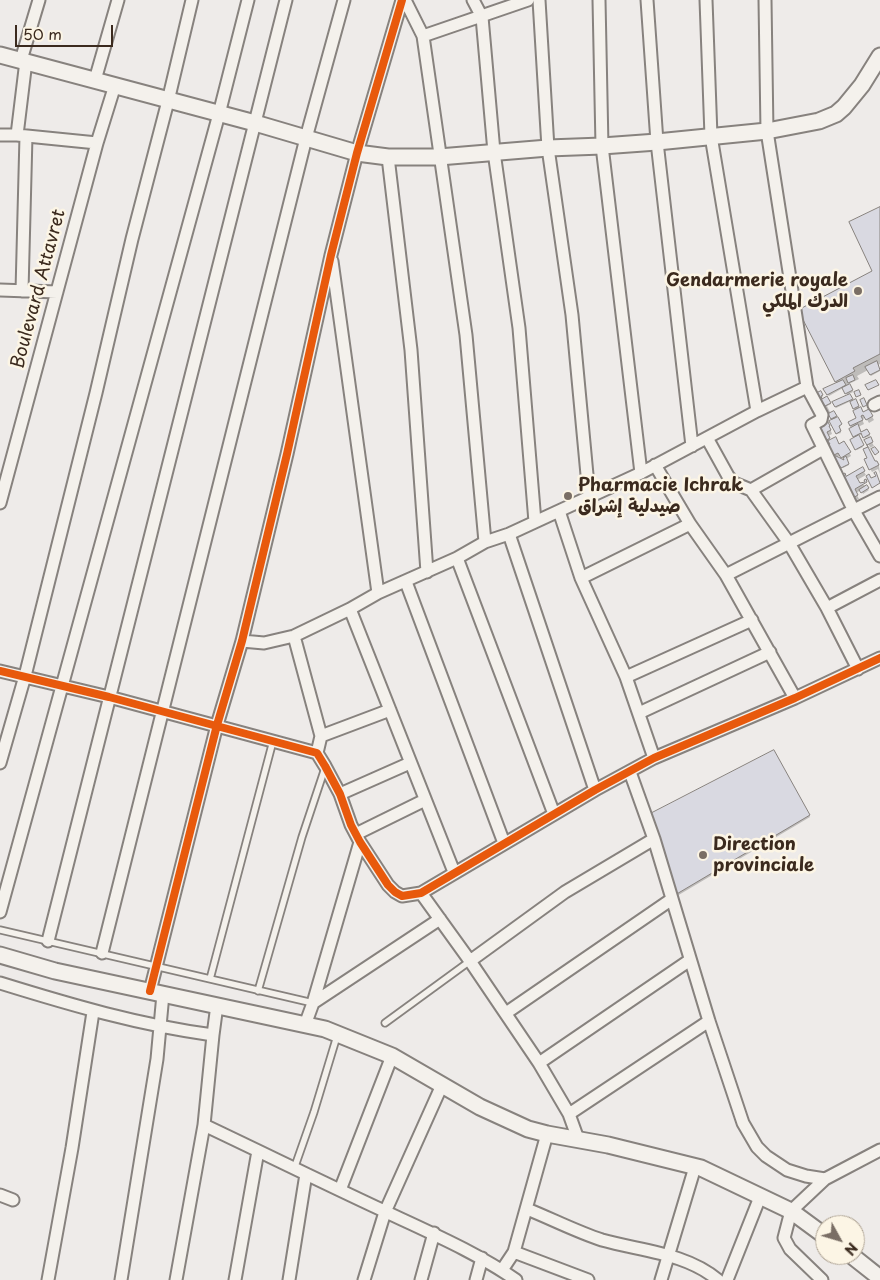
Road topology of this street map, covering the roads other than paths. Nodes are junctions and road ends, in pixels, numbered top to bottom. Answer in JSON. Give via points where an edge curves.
{"nodes":[{"id":1,"x":39,"y":0,"type":"edge"},
{"id":2,"x":118,"y":0,"type":"edge"},
{"id":3,"x":192,"y":0,"type":"edge"},
{"id":4,"x":248,"y":0,"type":"edge"},
{"id":5,"x":286,"y":0,"type":"edge"},
{"id":6,"x":344,"y":0,"type":"edge"},
{"id":7,"x":404,"y":0,"type":"edge"},
{"id":8,"x":474,"y":0,"type":"edge"},
{"id":9,"x":528,"y":0,"type":"edge"},
{"id":10,"x":539,"y":0,"type":"edge"},
{"id":11,"x":599,"y":0,"type":"edge"},
{"id":12,"x":647,"y":0,"type":"edge"},
{"id":13,"x":706,"y":0,"type":"edge"},
{"id":14,"x":765,"y":0,"type":"edge"},
{"id":15,"x":482,"y":17,"type":"junction"},
{"id":16,"x":423,"y":36,"type":"junction"},
{"id":17,"x":0,"y":55,"type":"edge"},
{"id":18,"x":880,"y":56,"type":"edge"},
{"id":19,"x":23,"y":61,"type":"junction"},
{"id":20,"x":95,"y":80,"type":"junction"},
{"id":21,"x":115,"y":85,"type":"junction"},
{"id":22,"x":168,"y":101,"type":"junction"},
{"id":23,"x":219,"y":114,"type":"junction"},
{"id":24,"x":255,"y":123,"type":"junction"},
{"id":25,"x":767,"y":131,"type":"junction"},
{"id":26,"x":0,"y":135,"type":"edge"},
{"id":27,"x":22,"y":136,"type":"junction"},
{"id":28,"x":711,"y":136,"type":"junction"},
{"id":29,"x":306,"y":138,"type":"junction"},
{"id":30,"x":657,"y":142,"type":"junction"},
{"id":31,"x":97,"y":143,"type":"junction"},
{"id":32,"x":602,"y":146,"type":"junction"},
{"id":33,"x":548,"y":148,"type":"junction"},
{"id":34,"x":494,"y":152,"type":"junction"},
{"id":35,"x":357,"y":153,"type":"junction"},
{"id":36,"x":388,"y":157,"type":"junction"},
{"id":37,"x":439,"y":157,"type":"junction"},
{"id":38,"x":331,"y":255,"type":"junction"},
{"id":39,"x":0,"y":290,"type":"edge"},
{"id":40,"x":22,"y":291,"type":"junction"},
{"id":41,"x":57,"y":292,"type":"junction"},
{"id":42,"x":807,"y":387,"type":"junction"},
{"id":43,"x":756,"y":411,"type":"junction"},
{"id":44,"x":707,"y":438,"type":"junction"},
{"id":45,"x":692,"y":446,"type":"junction"},
{"id":46,"x":823,"y":449,"type":"junction"},
{"id":47,"x":655,"y":465,"type":"junction"},
{"id":48,"x":641,"y":473,"type":"junction"},
{"id":49,"x":751,"y":490,"type":"junction"},
{"id":50,"x":589,"y":496,"type":"junction"},
{"id":51,"x":880,"y":497,"type":"edge"},
{"id":52,"x":0,"y":503,"type":"edge"},
{"id":53,"x":559,"y":511,"type":"junction"},
{"id":54,"x":854,"y":511,"type":"junction"},
{"id":55,"x":535,"y":522,"type":"junction"},
{"id":56,"x":690,"y":524,"type":"junction"},
{"id":57,"x":509,"y":534,"type":"junction"},
{"id":58,"x":485,"y":542,"type":"junction"},
{"id":59,"x":789,"y":544,"type":"junction"},
{"id":60,"x":880,"y":556,"type":"edge"},
{"id":61,"x":457,"y":558,"type":"junction"},
{"id":62,"x":427,"y":572,"type":"junction"},
{"id":63,"x":726,"y":575,"type":"junction"},
{"id":64,"x":581,"y":578,"type":"junction"},
{"id":65,"x":880,"y":580,"type":"edge"},
{"id":66,"x":406,"y":582,"type":"junction"},
{"id":67,"x":378,"y":593,"type":"junction"},
{"id":68,"x":827,"y":608,"type":"junction"},
{"id":69,"x":350,"y":609,"type":"junction"},
{"id":70,"x":752,"y":620,"type":"junction"},
{"id":71,"x":294,"y":636,"type":"junction"},
{"id":72,"x":242,"y":641,"type":"junction"},
{"id":73,"x":770,"y":652,"type":"junction"},
{"id":74,"x":880,"y":658,"type":"edge"},
{"id":75,"x":858,"y":669,"type":"junction"},
{"id":76,"x":0,"y":670,"type":"edge"},
{"id":77,"x":25,"y":676,"type":"junction"},
{"id":78,"x":626,"y":677,"type":"junction"},
{"id":79,"x":63,"y":685,"type":"junction"},
{"id":80,"x":109,"y":697,"type":"junction"},
{"id":81,"x":795,"y":698,"type":"junction"},
{"id":82,"x":390,"y":710,"type":"junction"},
{"id":83,"x":161,"y":711,"type":"junction"},
{"id":84,"x":639,"y":713,"type":"junction"},
{"id":85,"x":217,"y":725,"type":"junction"},
{"id":86,"x":322,"y":736,"type":"junction"},
{"id":87,"x":272,"y":741,"type":"junction"},
{"id":88,"x":317,"y":753,"type":"junction"},
{"id":89,"x":654,"y":758,"type":"junction"},
{"id":90,"x":0,"y":763,"type":"edge"},
{"id":91,"x":410,"y":763,"type":"junction"},
{"id":92,"x":325,"y":766,"type":"junction"},
{"id":93,"x":630,"y":772,"type":"junction"},
{"id":94,"x":595,"y":790,"type":"junction"},
{"id":95,"x":340,"y":794,"type":"junction"},
{"id":96,"x":425,"y":800,"type":"junction"},
{"id":97,"x":554,"y":814,"type":"junction"},
{"id":98,"x":358,"y":838,"type":"junction"},
{"id":99,"x":654,"y":839,"type":"junction"},
{"id":100,"x":504,"y":843,"type":"junction"},
{"id":101,"x":454,"y":872,"type":"junction"},
{"id":102,"x":421,"y":893,"type":"junction"},
{"id":103,"x":672,"y":899,"type":"junction"},
{"id":104,"x":0,"y":912,"type":"edge"},
{"id":105,"x":440,"y":919,"type":"junction"},
{"id":106,"x":0,"y":930,"type":"edge"},
{"id":107,"x":48,"y":941,"type":"junction"},
{"id":108,"x":102,"y":953,"type":"junction"},
{"id":109,"x":0,"y":955,"type":"edge"},
{"id":110,"x":690,"y":960,"type":"junction"},
{"id":111,"x":470,"y":961,"type":"junction"},
{"id":112,"x":156,"y":966,"type":"junction"},
{"id":113,"x":210,"y":979,"type":"junction"},
{"id":114,"x":0,"y":984,"type":"edge"},
{"id":115,"x":258,"y":990,"type":"junction"},
{"id":116,"x":157,"y":992,"type":"junction"},
{"id":117,"x":313,"y":1003,"type":"junction"},
{"id":118,"x":217,"y":1005,"type":"junction"},
{"id":119,"x":93,"y":1012,"type":"junction"},
{"id":120,"x":506,"y":1013,"type":"junction"},
{"id":121,"x":709,"y":1021,"type":"junction"},
{"id":122,"x":385,"y":1023,"type":"dead end"},
{"id":123,"x":305,"y":1025,"type":"junction"},
{"id":124,"x":160,"y":1027,"type":"junction"},
{"id":125,"x":337,"y":1034,"type":"junction"},
{"id":126,"x":213,"y":1035,"type":"junction"},
{"id":127,"x":392,"y":1056,"type":"junction"},
{"id":128,"x":539,"y":1063,"type":"junction"},
{"id":129,"x":442,"y":1085,"type":"junction"},
{"id":130,"x":569,"y":1114,"type":"junction"},
{"id":131,"x":204,"y":1125,"type":"junction"},
{"id":132,"x":547,"y":1134,"type":"junction"},
{"id":133,"x":578,"y":1140,"type":"junction"},
{"id":134,"x":880,"y":1150,"type":"edge"},
{"id":135,"x":258,"y":1151,"type":"junction"},
{"id":136,"x":695,"y":1167,"type":"junction"},
{"id":137,"x":294,"y":1168,"type":"junction"},
{"id":138,"x":306,"y":1174,"type":"junction"},
{"id":139,"x":825,"y":1179,"type":"junction"},
{"id":140,"x":340,"y":1190,"type":"junction"},
{"id":141,"x":0,"y":1195,"type":"edge"},
{"id":142,"x":760,"y":1197,"type":"junction"},
{"id":143,"x":13,"y":1200,"type":"dead end"},
{"id":144,"x":527,"y":1209,"type":"junction"},
{"id":145,"x":791,"y":1211,"type":"junction"},
{"id":146,"x":385,"y":1212,"type":"junction"},
{"id":147,"x":815,"y":1229,"type":"edge"},
{"id":148,"x":434,"y":1233,"type":"junction"},
{"id":149,"x":514,"y":1252,"type":"junction"},
{"id":150,"x":668,"y":1255,"type":"junction"},
{"id":151,"x":482,"y":1258,"type":"junction"},
{"id":152,"x":864,"y":1265,"type":"edge"},
{"id":153,"x":502,"y":1270,"type":"junction"},
{"id":154,"x":880,"y":1278,"type":"edge"},
{"id":155,"x":48,"y":1280,"type":"edge"},
{"id":156,"x":121,"y":1280,"type":"edge"},
{"id":157,"x":176,"y":1280,"type":"edge"},
{"id":158,"x":235,"y":1280,"type":"edge"},
{"id":159,"x":289,"y":1280,"type":"edge"},
{"id":160,"x":364,"y":1280,"type":"edge"},
{"id":161,"x":421,"y":1280,"type":"edge"},
{"id":162,"x":476,"y":1280,"type":"edge"},
{"id":163,"x":516,"y":1280,"type":"edge"},
{"id":164,"x":588,"y":1280,"type":"edge"},
{"id":165,"x":661,"y":1280,"type":"edge"},
{"id":166,"x":718,"y":1280,"type":"edge"},
{"id":167,"x":727,"y":1280,"type":"edge"},
{"id":168,"x":822,"y":1280,"type":"edge"}],
"edges":[{"from":1,"to":19,"type":"street"},
{"from":2,"to":20,"type":"street"},
{"from":3,"to":22,"type":"street"},
{"from":4,"to":23,"type":"street"},
{"from":5,"to":24,"type":"street"},
{"from":6,"to":29,"type":"street"},
{"from":7,"to":16,"type":"street"},
{"from":7,"to":35,"type":"street"},
{"from":8,"to":15,"type":"street"},
{"from":9,"to":15,"type":"street"},
{"from":10,"to":33,"type":"street"},
{"from":11,"to":32,"type":"street"},
{"from":12,"to":30,"type":"street"},
{"from":13,"to":28,"type":"street"},
{"from":14,"to":25,"type":"street"},
{"from":15,"to":16,"type":"street"},
{"from":15,"to":34,"type":"street"},
{"from":16,"to":37,"type":"street"},
{"from":17,"to":19,"type":"street"},
{"from":18,"to":25,"type":"street","via":[[857,92],[836,114],[819,121]]},
{"from":19,"to":20,"type":"street"},
{"from":19,"to":27,"type":"street"},
{"from":20,"to":21,"type":"street"},
{"from":21,"to":22,"type":"street"},
{"from":21,"to":31,"type":"street","name":"Boulevard Attavret"},
{"from":22,"to":23,"type":"street"},
{"from":22,"to":77,"type":"street"},
{"from":23,"to":24,"type":"street"},
{"from":23,"to":79,"type":"street"},
{"from":24,"to":29,"type":"street"},
{"from":24,"to":80,"type":"street"},
{"from":25,"to":28,"type":"street"},
{"from":25,"to":42,"type":"street"},
{"from":26,"to":27,"type":"street"},
{"from":27,"to":31,"type":"street"},
{"from":27,"to":40,"type":"street"},
{"from":28,"to":30,"type":"street"},
{"from":28,"to":43,"type":"street"},
{"from":29,"to":35,"type":"street"},
{"from":29,"to":83,"type":"street"},
{"from":30,"to":32,"type":"street"},
{"from":30,"to":45,"type":"street"},
{"from":31,"to":41,"type":"street","name":"Boulevard Attavret"},
{"from":32,"to":33,"type":"street"},
{"from":32,"to":48,"type":"street"},
{"from":33,"to":34,"type":"street"},
{"from":33,"to":50,"type":"street","via":[[572,315]]},
{"from":34,"to":37,"type":"street"},
{"from":34,"to":55,"type":"street","via":[[519,328]]},
{"from":35,"to":36,"type":"street"},
{"from":35,"to":38,"type":"street"},
{"from":36,"to":37,"type":"street"},
{"from":36,"to":62,"type":"street","via":[[411,350]]},
{"from":37,"to":58,"type":"street","via":[[466,335]]},
{"from":38,"to":67,"type":"street"},
{"from":38,"to":72,"type":"street"},
{"from":39,"to":40,"type":"street"},
{"from":40,"to":41,"type":"street"},
{"from":41,"to":52,"type":"street","name":"Boulevard Attavret"},
{"from":42,"to":43,"type":"street"},
{"from":42,"to":46,"type":"street","via":[[822,415],[821,420],[812,425]]},
{"from":43,"to":44,"type":"street"},
{"from":44,"to":45,"type":"street"},
{"from":44,"to":49,"type":"street","via":[[728,476],[734,483]]},
{"from":45,"to":47,"type":"street"},
{"from":46,"to":49,"type":"street"},
{"from":46,"to":54,"type":"street"},
{"from":47,"to":48,"type":"street"},
{"from":47,"to":56,"type":"street"},
{"from":48,"to":50,"type":"street"},
{"from":49,"to":59,"type":"street"},
{"from":50,"to":53,"type":"street"},
{"from":51,"to":54,"type":"street"},
{"from":53,"to":55,"type":"street"},
{"from":53,"to":64,"type":"street"},
{"from":54,"to":59,"type":"street"},
{"from":54,"to":60,"type":"street"},
{"from":55,"to":57,"type":"street"},
{"from":56,"to":63,"type":"street"},
{"from":56,"to":64,"type":"street"},
{"from":57,"to":58,"type":"street"},
{"from":57,"to":94,"type":"street"},
{"from":58,"to":61,"type":"street"},
{"from":59,"to":63,"type":"street"},
{"from":59,"to":68,"type":"street"},
{"from":61,"to":62,"type":"street"},
{"from":61,"to":97,"type":"street"},
{"from":62,"to":66,"type":"street"},
{"from":63,"to":70,"type":"street"},
{"from":64,"to":78,"type":"street"},
{"from":65,"to":68,"type":"street"},
{"from":66,"to":67,"type":"street"},
{"from":66,"to":100,"type":"street"},
{"from":67,"to":69,"type":"street"},
{"from":68,"to":75,"type":"street"},
{"from":69,"to":71,"type":"street"},
{"from":69,"to":82,"type":"street"},
{"from":70,"to":73,"type":"street"},
{"from":70,"to":78,"type":"street"},
{"from":71,"to":72,"type":"street","via":[[264,643]]},
{"from":71,"to":86,"type":"street"},
{"from":72,"to":85,"type":"street"},
{"from":73,"to":81,"type":"street"},
{"from":73,"to":84,"type":"street"},
{"from":74,"to":75,"type":"street"},
{"from":75,"to":81,"type":"street"},
{"from":76,"to":77,"type":"street"},
{"from":77,"to":79,"type":"street"},
{"from":77,"to":90,"type":"street"},
{"from":78,"to":84,"type":"street"},
{"from":79,"to":80,"type":"street"},
{"from":79,"to":104,"type":"street"},
{"from":80,"to":83,"type":"street"},
{"from":80,"to":107,"type":"street"},
{"from":81,"to":89,"type":"street"},
{"from":82,"to":86,"type":"street"},
{"from":82,"to":91,"type":"street"},
{"from":83,"to":85,"type":"street"},
{"from":83,"to":108,"type":"street"},
{"from":84,"to":89,"type":"street"},
{"from":85,"to":87,"type":"street"},
{"from":85,"to":112,"type":"street"},
{"from":86,"to":88,"type":"street"},
{"from":87,"to":88,"type":"street"},
{"from":87,"to":113,"type":"lane"},
{"from":88,"to":92,"type":"street"},
{"from":89,"to":93,"type":"street"},
{"from":91,"to":95,"type":"street"},
{"from":91,"to":96,"type":"street"},
{"from":92,"to":95,"type":"street"},
{"from":92,"to":115,"type":"lane"},
{"from":93,"to":94,"type":"street"},
{"from":93,"to":99,"type":"street"},
{"from":94,"to":97,"type":"street"},
{"from":95,"to":98,"type":"street"},
{"from":96,"to":98,"type":"street"},
{"from":96,"to":101,"type":"street"},
{"from":97,"to":100,"type":"street"},
{"from":98,"to":102,"type":"street","via":[[395,892],[405,896]]},
{"from":98,"to":117,"type":"street"},
{"from":99,"to":103,"type":"street"},
{"from":99,"to":111,"type":"street","via":[[565,892]]},
{"from":100,"to":101,"type":"street"},
{"from":101,"to":102,"type":"street"},
{"from":102,"to":105,"type":"street"},
{"from":103,"to":110,"type":"street"},
{"from":103,"to":120,"type":"street"},
{"from":105,"to":111,"type":"street"},
{"from":105,"to":117,"type":"street"},
{"from":106,"to":107,"type":"lane"},
{"from":107,"to":108,"type":"lane"},
{"from":108,"to":112,"type":"lane"},
{"from":109,"to":116,"type":"street","via":[[55,971]]},
{"from":110,"to":121,"type":"street"},
{"from":110,"to":128,"type":"street"},
{"from":111,"to":120,"type":"street"},
{"from":111,"to":122,"type":"lane"},
{"from":112,"to":113,"type":"lane"},
{"from":112,"to":116,"type":"street"},
{"from":113,"to":115,"type":"lane"},
{"from":114,"to":119,"type":"street"},
{"from":115,"to":117,"type":"lane"},
{"from":116,"to":118,"type":"street"},
{"from":116,"to":124,"type":"street"},
{"from":117,"to":123,"type":"street"},
{"from":118,"to":123,"type":"street"},
{"from":118,"to":126,"type":"street"},
{"from":119,"to":124,"type":"street"},
{"from":119,"to":155,"type":"street"},
{"from":120,"to":128,"type":"street"},
{"from":121,"to":130,"type":"street"},
{"from":121,"to":139,"type":"street","via":[[743,1123],[757,1148],[787,1170]]},
{"from":123,"to":125,"type":"street"},
{"from":124,"to":126,"type":"street"},
{"from":124,"to":156,"type":"street"},
{"from":125,"to":127,"type":"street"},
{"from":125,"to":137,"type":"lane"},
{"from":126,"to":131,"type":"street"},
{"from":127,"to":129,"type":"street"},
{"from":127,"to":140,"type":"street"},
{"from":128,"to":130,"type":"street"},
{"from":129,"to":132,"type":"street","via":[[504,1119]]},
{"from":129,"to":146,"type":"street"},
{"from":130,"to":133,"type":"street"},
{"from":131,"to":135,"type":"street"},
{"from":131,"to":157,"type":"street"},
{"from":132,"to":133,"type":"street"},
{"from":132,"to":144,"type":"street"},
{"from":133,"to":136,"type":"street"},
{"from":134,"to":139,"type":"street"},
{"from":135,"to":137,"type":"street"},
{"from":135,"to":158,"type":"street"},
{"from":136,"to":142,"type":"street"},
{"from":136,"to":150,"type":"street"},
{"from":137,"to":138,"type":"street"},
{"from":138,"to":140,"type":"street"},
{"from":138,"to":159,"type":"street"},
{"from":139,"to":145,"type":"street"},
{"from":140,"to":146,"type":"street"},
{"from":141,"to":143,"type":"street"},
{"from":142,"to":145,"type":"street"},
{"from":142,"to":167,"type":"street"},
{"from":144,"to":149,"type":"street"},
{"from":144,"to":150,"type":"street","via":[[601,1239]]},
{"from":145,"to":147,"type":"street"},
{"from":145,"to":168,"type":"street","via":[[784,1238],[786,1243]]},
{"from":146,"to":148,"type":"street"},
{"from":146,"to":160,"type":"street"},
{"from":148,"to":151,"type":"street"},
{"from":148,"to":161,"type":"street"},
{"from":149,"to":153,"type":"street"},
{"from":149,"to":164,"type":"street"},
{"from":150,"to":165,"type":"street"},
{"from":150,"to":166,"type":"street","via":[[707,1270]]},
{"from":151,"to":153,"type":"street"},
{"from":151,"to":162,"type":"street"},
{"from":152,"to":154,"type":"street"},
{"from":153,"to":163,"type":"street"}]}
